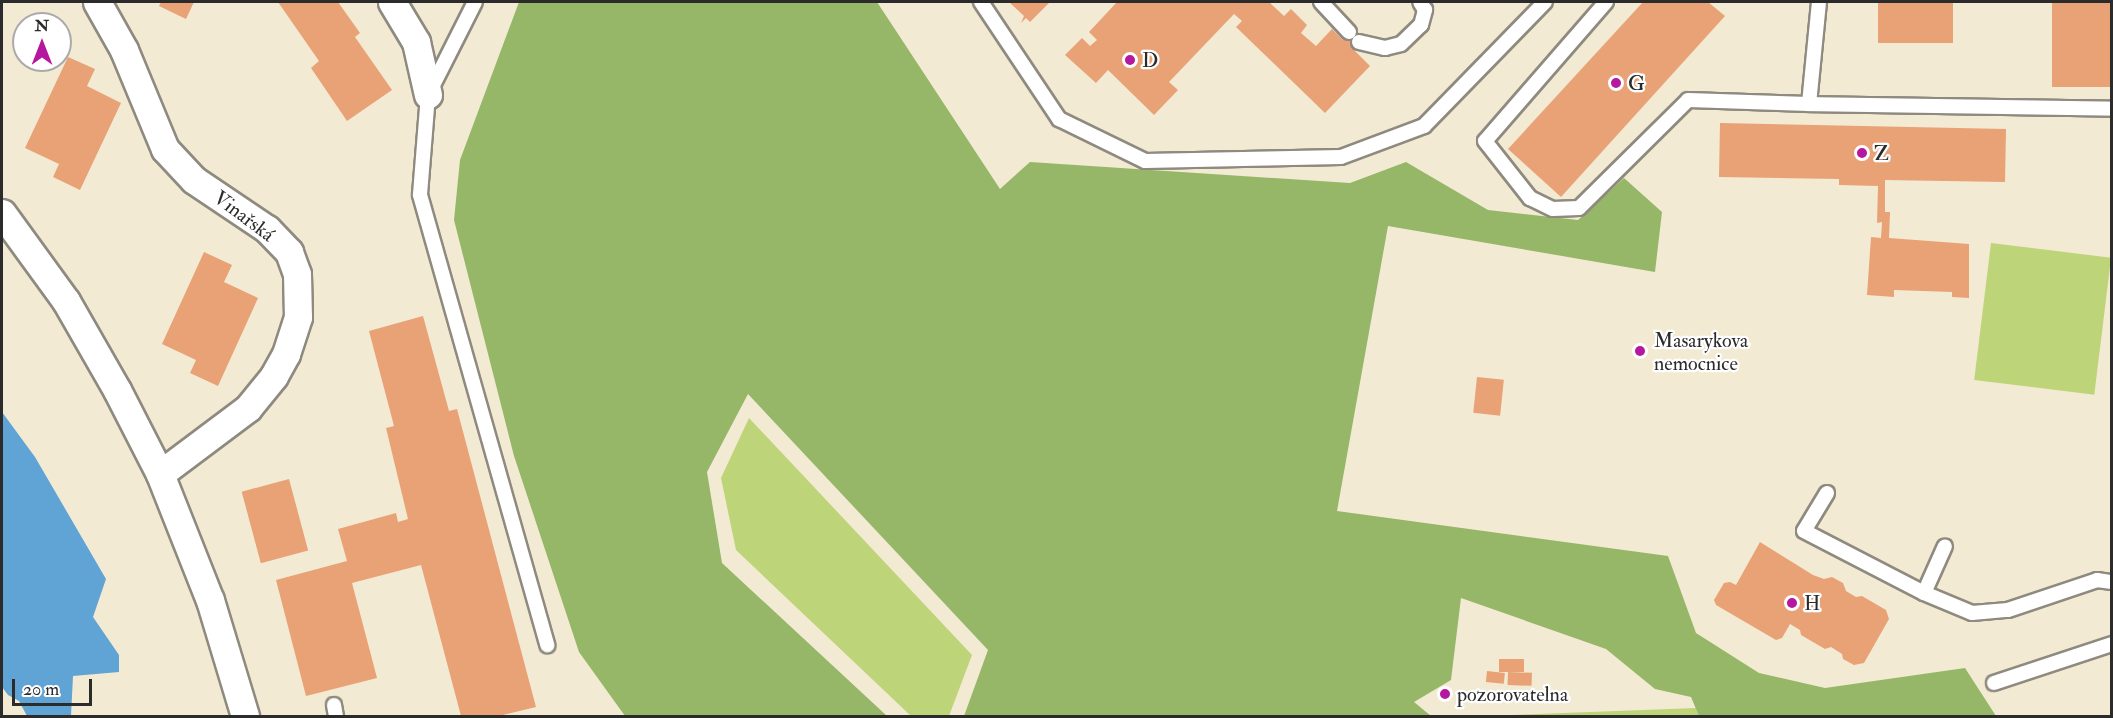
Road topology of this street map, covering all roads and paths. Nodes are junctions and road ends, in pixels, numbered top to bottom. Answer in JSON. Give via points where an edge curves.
{"nodes":[{"id":1,"x":97,"y":2,"type":"edge"},
{"id":2,"x":392,"y":2,"type":"edge"},
{"id":3,"x":475,"y":2,"type":"edge"},
{"id":4,"x":981,"y":2,"type":"edge"},
{"id":5,"x":1420,"y":2,"type":"edge"},
{"id":6,"x":1545,"y":2,"type":"edge"},
{"id":7,"x":1606,"y":2,"type":"edge"},
{"id":8,"x":1819,"y":2,"type":"edge"},
{"id":9,"x":1318,"y":3,"type":"edge"},
{"id":10,"x":428,"y":95,"type":"junction"},
{"id":11,"x":1809,"y":104,"type":"junction"},
{"id":12,"x":2112,"y":109,"type":"edge"},
{"id":13,"x":2,"y":213,"type":"edge"},
{"id":14,"x":160,"y":474,"type":"junction"},
{"id":15,"x":1827,"y":493,"type":"dead end"},
{"id":16,"x":1945,"y":546,"type":"dead end"},
{"id":17,"x":2112,"y":582,"type":"edge"},
{"id":18,"x":1924,"y":593,"type":"junction"},
{"id":19,"x":2112,"y":644,"type":"edge"},
{"id":20,"x":548,"y":645,"type":"dead end"},
{"id":21,"x":1994,"y":683,"type":"dead end"},
{"id":22,"x":245,"y":717,"type":"edge"}],
"edges":[{"from":1,"to":14,"type":"street","name":"Vinařská","via":[[124,50],[165,149],[194,180],[267,229],[289,252],[297,274],[298,317],[286,354],[273,375],[248,408]]},
{"from":2,"to":10,"type":"street","via":[[416,42]]},
{"from":3,"to":10,"type":"lane"},
{"from":4,"to":6,"type":"lane","via":[[1059,119],[1145,161],[1341,157],[1424,126]]},
{"from":5,"to":9,"type":"lane","via":[[1425,10],[1421,25],[1401,44],[1385,48],[1354,37]]},
{"from":7,"to":11,"type":"lane","via":[[1485,141],[1530,198],[1553,209],[1578,208],[1688,100]]},
{"from":8,"to":11,"type":"lane"},
{"from":10,"to":20,"type":"lane","via":[[420,195]]},
{"from":11,"to":12,"type":"lane"},
{"from":13,"to":14,"type":"street","via":[[66,300]]},
{"from":14,"to":22,"type":"street","via":[[210,600]]},
{"from":15,"to":18,"type":"lane","via":[[1804,531]]},
{"from":16,"to":18,"type":"lane"},
{"from":17,"to":18,"type":"lane","via":[[2097,580],[2008,610],[1972,613]]},
{"from":19,"to":21,"type":"lane"}]}
